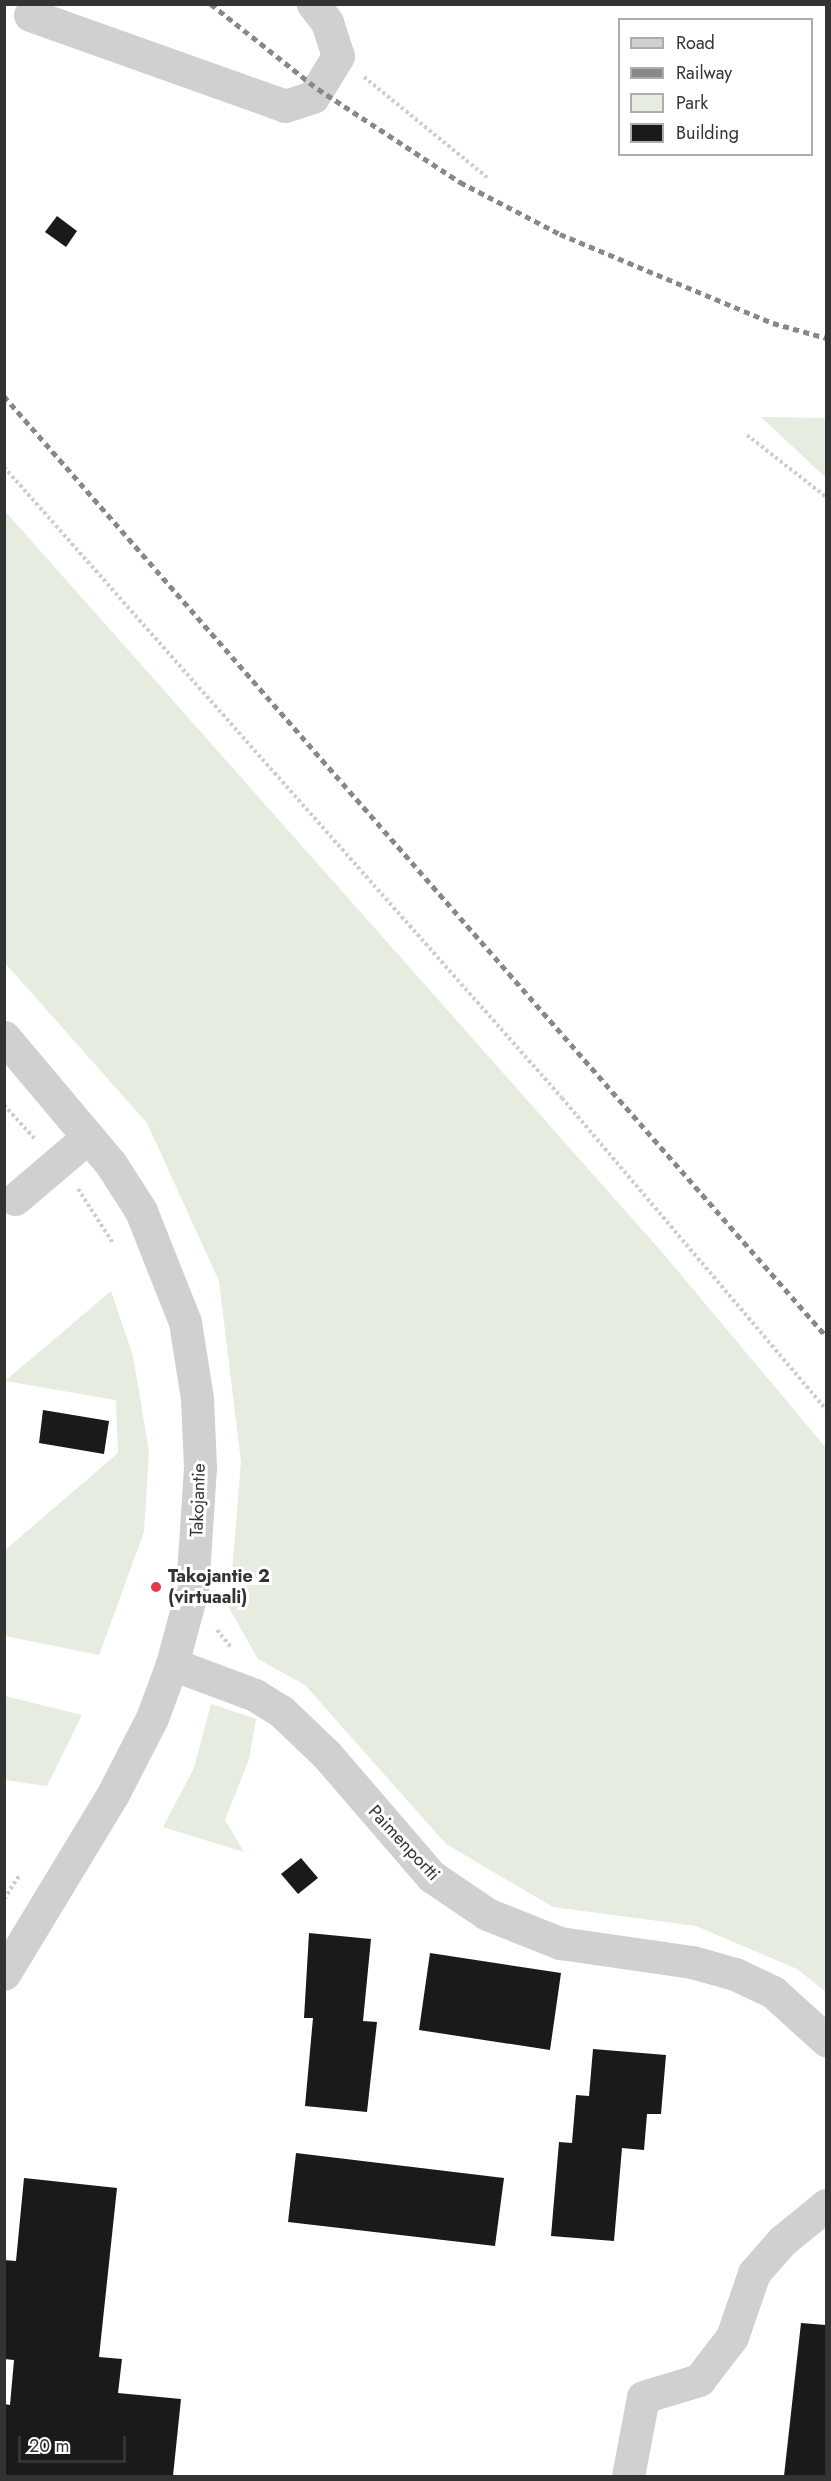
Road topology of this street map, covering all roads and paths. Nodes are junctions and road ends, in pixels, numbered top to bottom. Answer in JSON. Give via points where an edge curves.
{"nodes":[{"id":1,"x":313,"y":4,"type":"edge"},
{"id":2,"x":30,"y":15,"type":"dead end"},
{"id":3,"x":338,"y":56,"type":"junction"},
{"id":4,"x":489,"y":179,"type":"dead end"},
{"id":5,"x":747,"y":435,"type":"dead end"},
{"id":6,"x":4,"y":467,"type":"edge"},
{"id":7,"x":826,"y":497,"type":"edge"},
{"id":8,"x":4,"y":1038,"type":"edge"},
{"id":9,"x":4,"y":1105,"type":"edge"},
{"id":10,"x":88,"y":1137,"type":"junction"},
{"id":11,"x":56,"y":1164,"type":"junction"},
{"id":12,"x":15,"y":1198,"type":"dead end"},
{"id":13,"x":118,"y":1254,"type":"dead end"},
{"id":14,"x":826,"y":1409,"type":"edge"},
{"id":15,"x":185,"y":1616,"type":"junction"},
{"id":16,"x":238,"y":1655,"type":"dead end"},
{"id":17,"x":172,"y":1664,"type":"junction"},
{"id":18,"x":22,"y":1870,"type":"dead end"},
{"id":19,"x":4,"y":1899,"type":"edge"},
{"id":20,"x":4,"y":1974,"type":"edge"},
{"id":21,"x":826,"y":2040,"type":"edge"},
{"id":22,"x":826,"y":2205,"type":"edge"},
{"id":23,"x":628,"y":2476,"type":"edge"}],
"edges":[{"from":1,"to":3,"type":"street","via":[[327,22]]},
{"from":2,"to":3,"type":"street","via":[[285,106],[313,97]]},
{"from":3,"to":4,"type":"path"},
{"from":5,"to":7,"type":"path"},
{"from":6,"to":14,"type":"path","via":[[546,1080]]},
{"from":8,"to":10,"type":"street","name":"Takojantie"},
{"from":9,"to":11,"type":"path"},
{"from":10,"to":11,"type":"street"},
{"from":10,"to":15,"type":"street","name":"Takojantie","via":[[141,1210],[185,1322],[197,1399],[200,1467],[192,1590]]},
{"from":11,"to":12,"type":"street"},
{"from":11,"to":13,"type":"path","via":[[88,1201]]},
{"from":15,"to":16,"type":"path","via":[[215,1629]]},
{"from":15,"to":17,"type":"street","name":"Takojantie"},
{"from":17,"to":20,"type":"street","name":"Takojantie","via":[[152,1718],[113,1794]]},
{"from":17,"to":21,"type":"street","name":"Paimenportti","via":[[255,1695],[281,1711],[327,1755],[431,1876],[487,1914],[560,1943],[692,1962],[735,1974],[773,1992]]},
{"from":18,"to":19,"type":"path"},
{"from":22,"to":23,"type":"street","via":[[782,2241],[754,2273],[732,2337],[699,2380],[643,2397]]}]}
